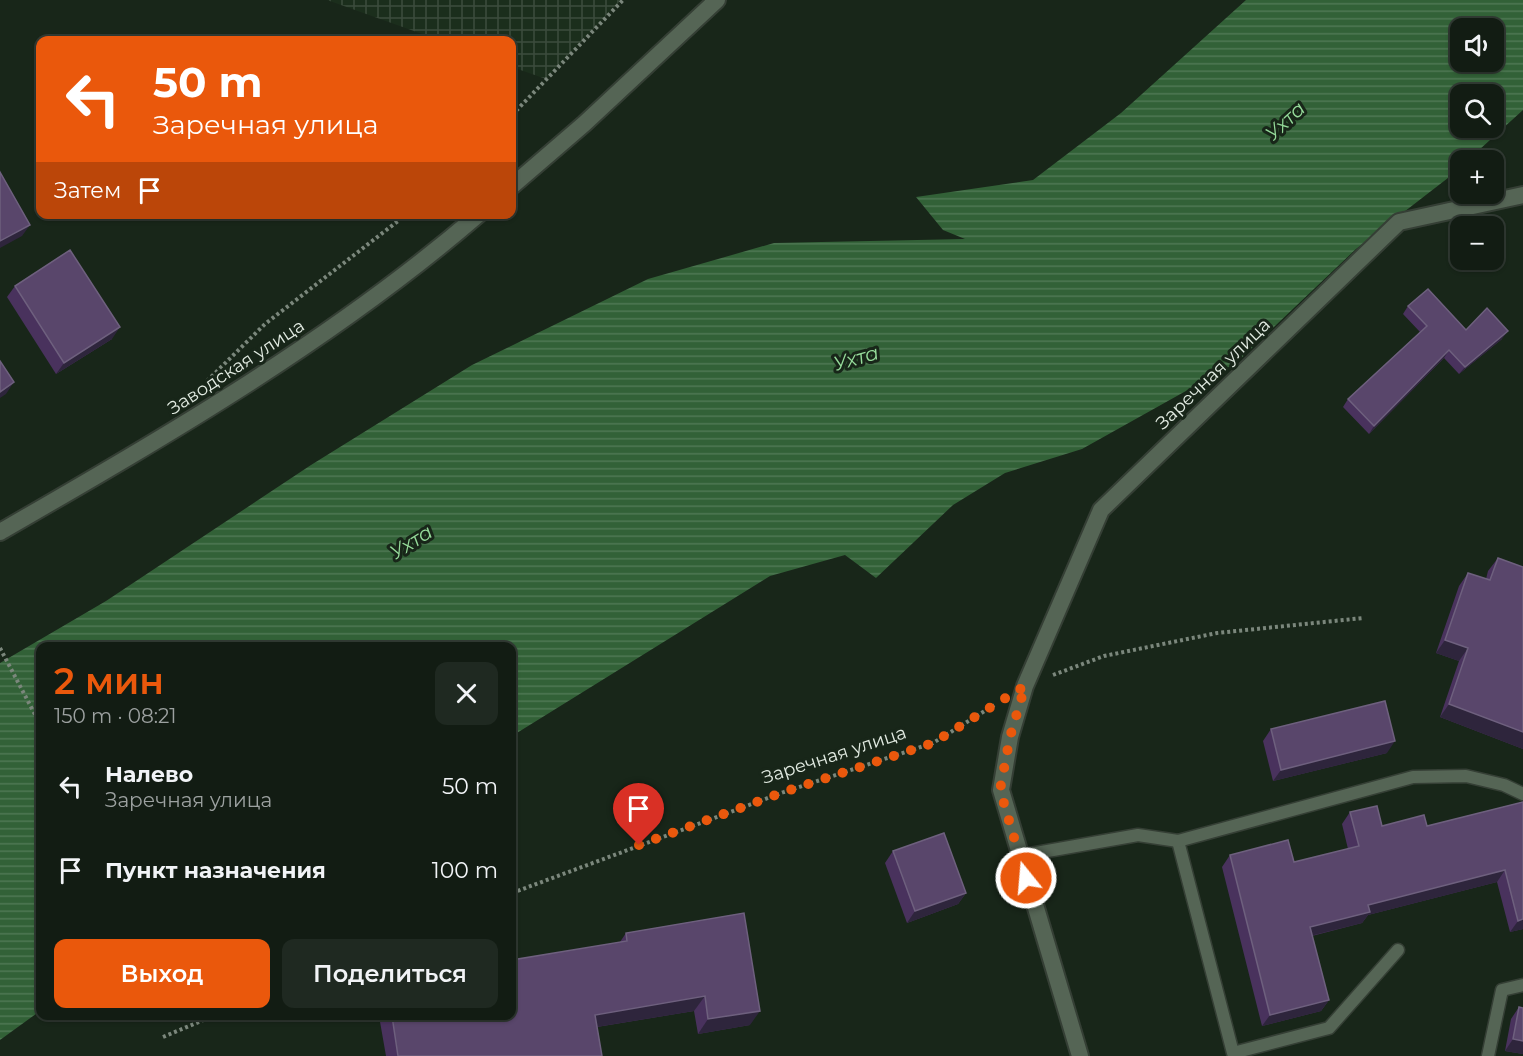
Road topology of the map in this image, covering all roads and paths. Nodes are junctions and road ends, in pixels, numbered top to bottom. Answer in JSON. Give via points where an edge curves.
{"nodes":[{"id":1,"x":623,"y":0,"type":"edge"},
{"id":2,"x":717,"y":0,"type":"edge"},
{"id":3,"x":516,"y":111,"type":"edge"},
{"id":4,"x":516,"y":183,"type":"edge"},
{"id":5,"x":1523,"y":195,"type":"edge"},
{"id":6,"x":401,"y":219,"type":"edge"},
{"id":7,"x":473,"y":219,"type":"edge"},
{"id":8,"x":206,"y":382,"type":"dead end"},
{"id":9,"x":0,"y":532,"type":"edge"},
{"id":10,"x":1363,"y":618,"type":"dead end"},
{"id":11,"x":0,"y":648,"type":"edge"},
{"id":12,"x":1025,"y":686,"type":"junction"},
{"id":13,"x":36,"y":716,"type":"edge"},
{"id":14,"x":1523,"y":794,"type":"edge"},
{"id":15,"x":1178,"y":841,"type":"junction"},
{"id":16,"x":1019,"y":856,"type":"junction"},
{"id":17,"x":516,"y":892,"type":"edge"},
{"id":18,"x":1398,"y":950,"type":"dead end"},
{"id":19,"x":1523,"y":985,"type":"edge"},
{"id":20,"x":201,"y":1021,"type":"edge"},
{"id":21,"x":163,"y":1037,"type":"dead end"},
{"id":22,"x":1080,"y":1056,"type":"edge"},
{"id":23,"x":1488,"y":1056,"type":"edge"}],
"edges":[{"from":1,"to":3,"type":"path"},
{"from":2,"to":4,"type":"street"},
{"from":5,"to":12,"type":"street","name":"Заречная улица","via":[[1399,222],[1101,510]]},
{"from":6,"to":8,"type":"path","via":[[265,324]]},
{"from":7,"to":9,"type":"street","name":"Заводская улица","via":[[366,305],[288,359]]},
{"from":10,"to":12,"type":"path","via":[[1217,633],[1104,656]]},
{"from":11,"to":13,"type":"path"},
{"from":12,"to":16,"type":"street","name":"Заречная улица","via":[[1000,790]]},
{"from":12,"to":17,"type":"path","name":"Заречная улица","via":[[933,743],[784,792]]},
{"from":14,"to":15,"type":"lane","via":[[1466,776],[1413,777]]},
{"from":15,"to":16,"type":"lane","via":[[1138,835]]},
{"from":15,"to":18,"type":"lane","via":[[1233,1053],[1329,1028]]},
{"from":16,"to":22,"type":"street","name":"Заречная улица"},
{"from":19,"to":23,"type":"lane","via":[[1502,990]]},
{"from":20,"to":21,"type":"path"}]}
